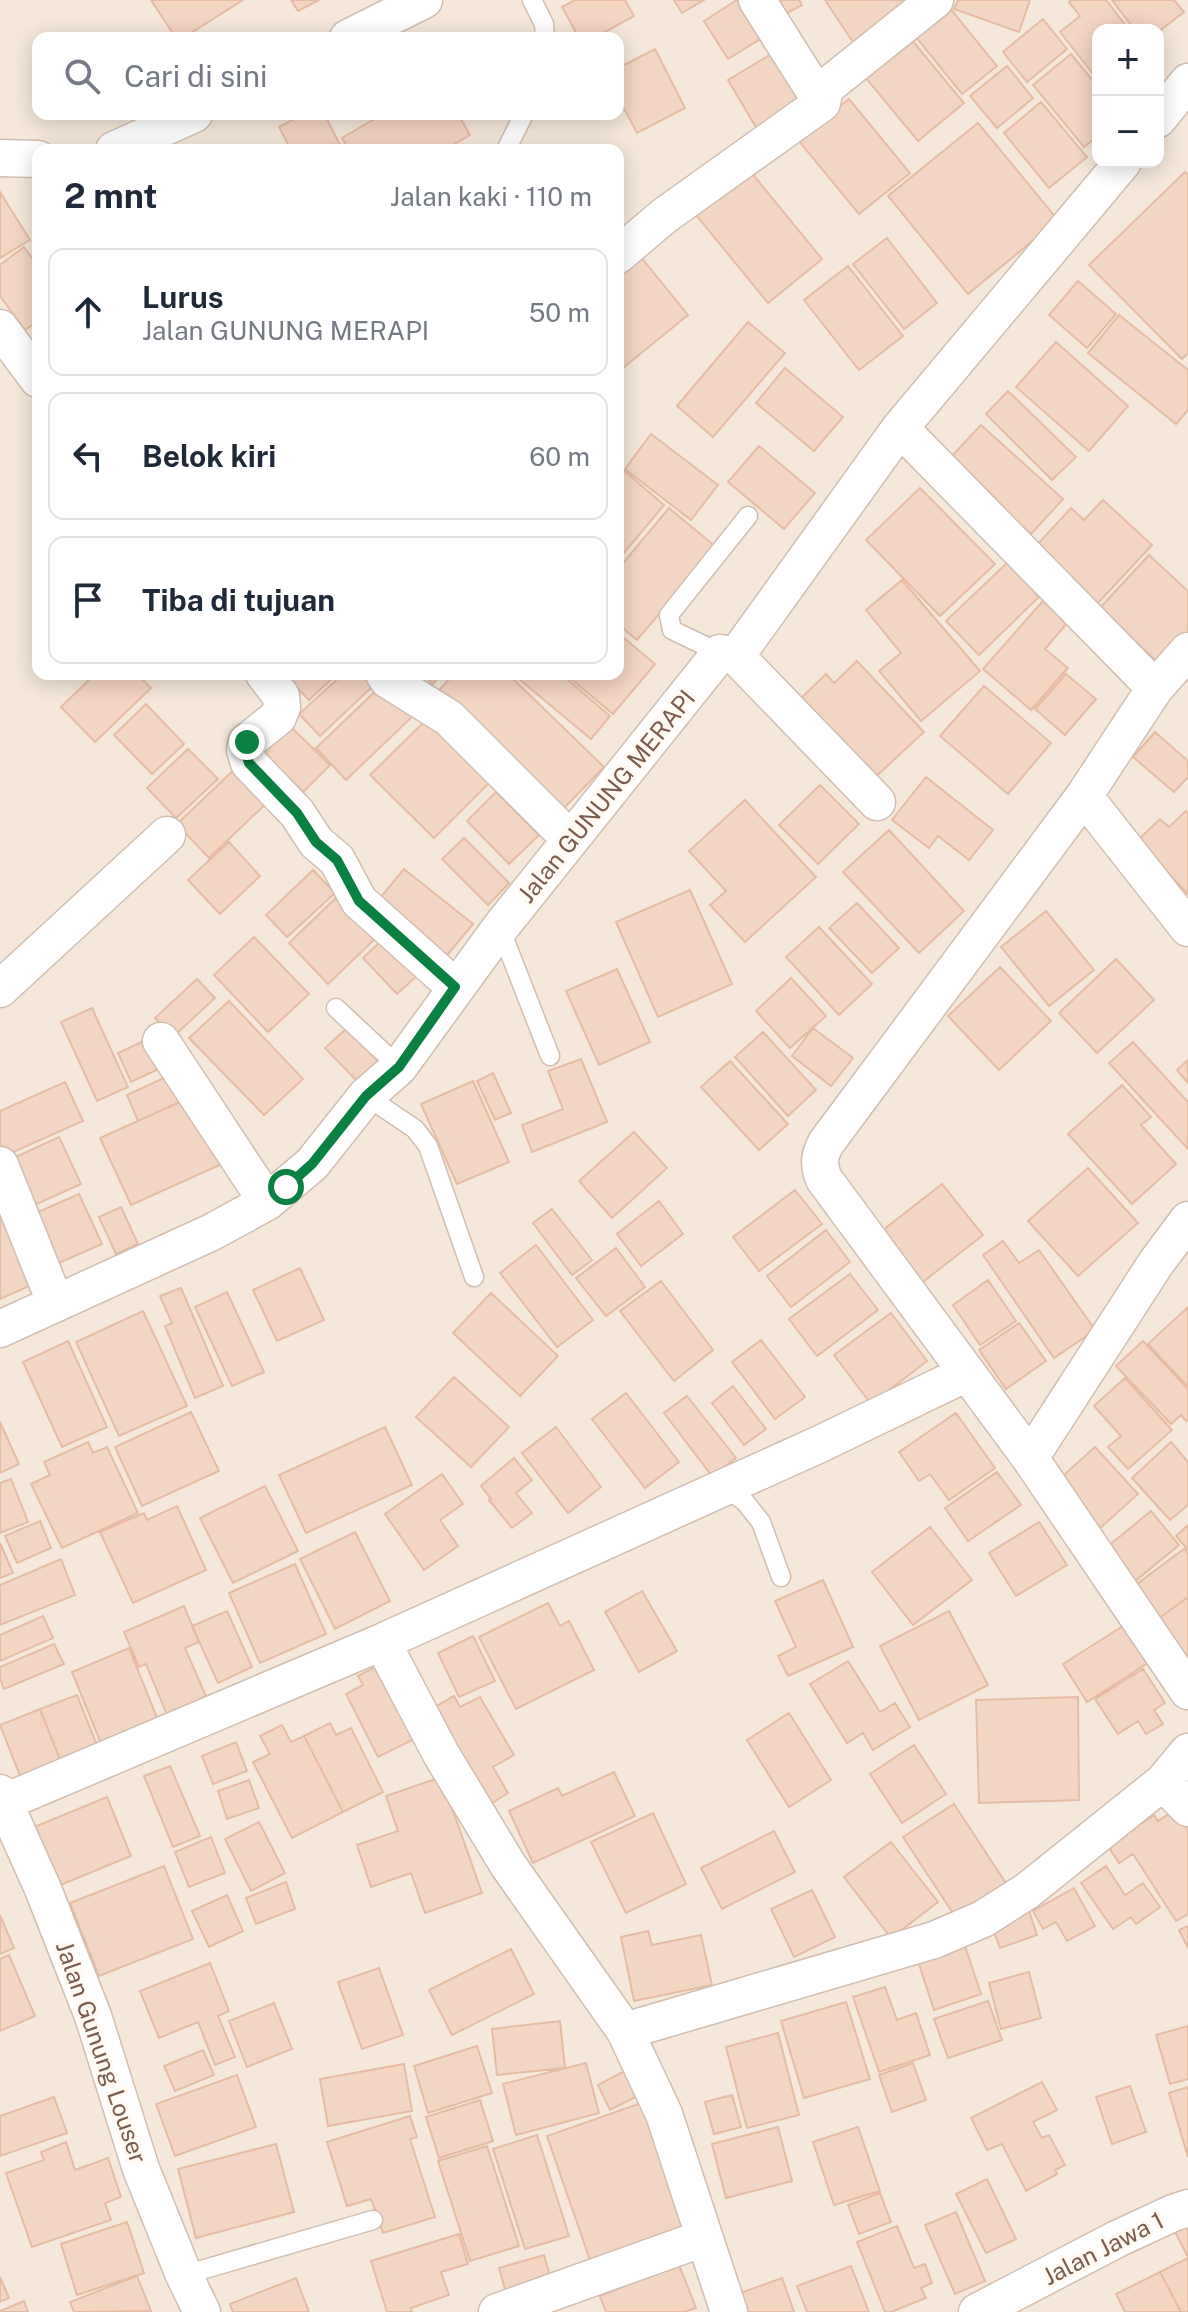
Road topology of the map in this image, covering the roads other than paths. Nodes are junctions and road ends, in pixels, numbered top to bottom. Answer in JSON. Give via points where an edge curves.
{"nodes":[{"id":1,"x":424,"y":0,"type":"edge"},
{"id":2,"x":532,"y":0,"type":"edge"},
{"id":3,"x":757,"y":0,"type":"edge"},
{"id":4,"x":935,"y":0,"type":"edge"},
{"id":5,"x":360,"y":32,"type":"edge"},
{"id":6,"x":545,"y":32,"type":"edge"},
{"id":7,"x":1188,"y":82,"type":"edge"},
{"id":8,"x":822,"y":103,"type":"junction"},
{"id":9,"x":1164,"y":112,"type":"edge"},
{"id":10,"x":182,"y":120,"type":"edge"},
{"id":11,"x":521,"y":120,"type":"edge"},
{"id":12,"x":135,"y":144,"type":"edge"},
{"id":13,"x":509,"y":144,"type":"edge"},
{"id":14,"x":0,"y":158,"type":"edge"},
{"id":15,"x":32,"y":159,"type":"edge"},
{"id":16,"x":1118,"y":168,"type":"edge"},
{"id":17,"x":624,"y":250,"type":"edge"},
{"id":18,"x":0,"y":328,"type":"edge"},
{"id":19,"x":32,"y":371,"type":"edge"},
{"id":20,"x":900,"y":428,"type":"junction"},
{"id":21,"x":748,"y":516,"type":"dead end"},
{"id":22,"x":1188,"y":651,"type":"edge"},
{"id":23,"x":728,"y":654,"type":"junction"},
{"id":24,"x":269,"y":680,"type":"edge"},
{"id":25,"x":388,"y":680,"type":"edge"},
{"id":26,"x":1155,"y":688,"type":"junction"},
{"id":27,"x":1084,"y":796,"type":"junction"},
{"id":28,"x":877,"y":802,"type":"dead end"},
{"id":29,"x":167,"y":835,"type":"dead end"},
{"id":30,"x":570,"y":839,"type":"junction"},
{"id":31,"x":500,"y":928,"type":"junction"},
{"id":32,"x":1188,"y":928,"type":"edge"},
{"id":33,"x":455,"y":987,"type":"junction"},
{"id":34,"x":0,"y":989,"type":"edge"},
{"id":35,"x":336,"y":1008,"type":"dead end"},
{"id":36,"x":161,"y":1041,"type":"dead end"},
{"id":37,"x":550,"y":1056,"type":"dead end"},
{"id":38,"x":399,"y":1067,"type":"junction"},
{"id":39,"x":366,"y":1096,"type":"junction"},
{"id":40,"x":0,"y":1165,"type":"edge"},
{"id":41,"x":267,"y":1202,"type":"junction"},
{"id":42,"x":1188,"y":1220,"type":"edge"},
{"id":43,"x":474,"y":1277,"type":"dead end"},
{"id":44,"x":55,"y":1302,"type":"junction"},
{"id":45,"x":0,"y":1329,"type":"edge"},
{"id":46,"x":967,"y":1373,"type":"junction"},
{"id":47,"x":1030,"y":1458,"type":"junction"},
{"id":48,"x":724,"y":1486,"type":"junction"},
{"id":49,"x":781,"y":1577,"type":"dead end"},
{"id":50,"x":382,"y":1642,"type":"junction"},
{"id":51,"x":1188,"y":1691,"type":"edge"},
{"id":52,"x":1188,"y":1752,"type":"edge"},
{"id":53,"x":1163,"y":1782,"type":"junction"},
{"id":54,"x":1,"y":1800,"type":"edge"},
{"id":55,"x":1188,"y":1808,"type":"edge"},
{"id":56,"x":625,"y":2031,"type":"junction"},
{"id":57,"x":1188,"y":2208,"type":"edge"},
{"id":58,"x":373,"y":2220,"type":"dead end"},
{"id":59,"x":704,"y":2238,"type":"junction"},
{"id":60,"x":184,"y":2275,"type":"junction"},
{"id":61,"x":202,"y":2312,"type":"edge"},
{"id":62,"x":497,"y":2312,"type":"edge"},
{"id":63,"x":729,"y":2312,"type":"edge"},
{"id":64,"x":977,"y":2312,"type":"edge"}],
"edges":[{"from":1,"to":5,"type":"street"},
{"from":2,"to":6,"type":"lane"},
{"from":3,"to":8,"type":"street"},
{"from":4,"to":8,"type":"street","via":[[825,88]]},
{"from":7,"to":9,"type":"street"},
{"from":8,"to":17,"type":"street"},
{"from":10,"to":12,"type":"street"},
{"from":11,"to":13,"type":"lane"},
{"from":14,"to":15,"type":"street"},
{"from":16,"to":20,"type":"street","name":"Jalan GUNUNG MERAPI"},
{"from":18,"to":19,"type":"street"},
{"from":20,"to":23,"type":"street","name":"Jalan GUNUNG MERAPI"},
{"from":20,"to":26,"type":"street"},
{"from":21,"to":23,"type":"lane","via":[[669,615],[672,630]]},
{"from":22,"to":26,"type":"street"},
{"from":23,"to":28,"type":"street"},
{"from":23,"to":30,"type":"street","name":"Jalan GUNUNG MERAPI"},
{"from":24,"to":33,"type":"street","via":[[282,707],[278,717],[247,742],[249,763],[337,860],[359,901]]},
{"from":25,"to":30,"type":"street","via":[[449,718]]},
{"from":26,"to":27,"type":"street"},
{"from":27,"to":32,"type":"street"},
{"from":27,"to":46,"type":"street","via":[[820,1155],[824,1179]]},
{"from":29,"to":34,"type":"street"},
{"from":30,"to":31,"type":"street","name":"Jalan GUNUNG MERAPI"},
{"from":31,"to":33,"type":"street","name":"Jalan GUNUNG MERAPI"},
{"from":31,"to":37,"type":"lane"},
{"from":33,"to":38,"type":"street","name":"Jalan GUNUNG MERAPI"},
{"from":35,"to":38,"type":"lane"},
{"from":36,"to":41,"type":"street"},
{"from":38,"to":39,"type":"street","name":"Jalan GUNUNG MERAPI"},
{"from":39,"to":41,"type":"street","name":"Jalan GUNUNG MERAPI","via":[[312,1164]]},
{"from":39,"to":43,"type":"lane","via":[[415,1129],[428,1146]]},
{"from":40,"to":44,"type":"street"},
{"from":41,"to":44,"type":"street","name":"Jalan GUNUNG MERAPI"},
{"from":42,"to":47,"type":"street"},
{"from":44,"to":45,"type":"street","name":"Jalan GUNUNG MERAPI"},
{"from":46,"to":47,"type":"street"},
{"from":46,"to":48,"type":"street"},
{"from":47,"to":51,"type":"street"},
{"from":48,"to":49,"type":"lane","via":[[761,1522]]},
{"from":48,"to":50,"type":"street"},
{"from":50,"to":54,"type":"street"},
{"from":50,"to":56,"type":"street","via":[[508,1865]]},
{"from":52,"to":53,"type":"street"},
{"from":53,"to":55,"type":"street"},
{"from":53,"to":56,"type":"street","via":[[1027,1891],[983,1919],[934,1940]]},
{"from":54,"to":60,"type":"street","name":"Jalan Gunung Louser","via":[[93,2016],[141,2169]]},
{"from":56,"to":59,"type":"street","via":[[664,2114]]},
{"from":57,"to":64,"type":"street","name":"Jalan Jawa 1"},
{"from":58,"to":60,"type":"lane"},
{"from":59,"to":62,"type":"street"},
{"from":59,"to":63,"type":"street"},
{"from":60,"to":61,"type":"street","name":"Jalan Gunung Louser"}]}
